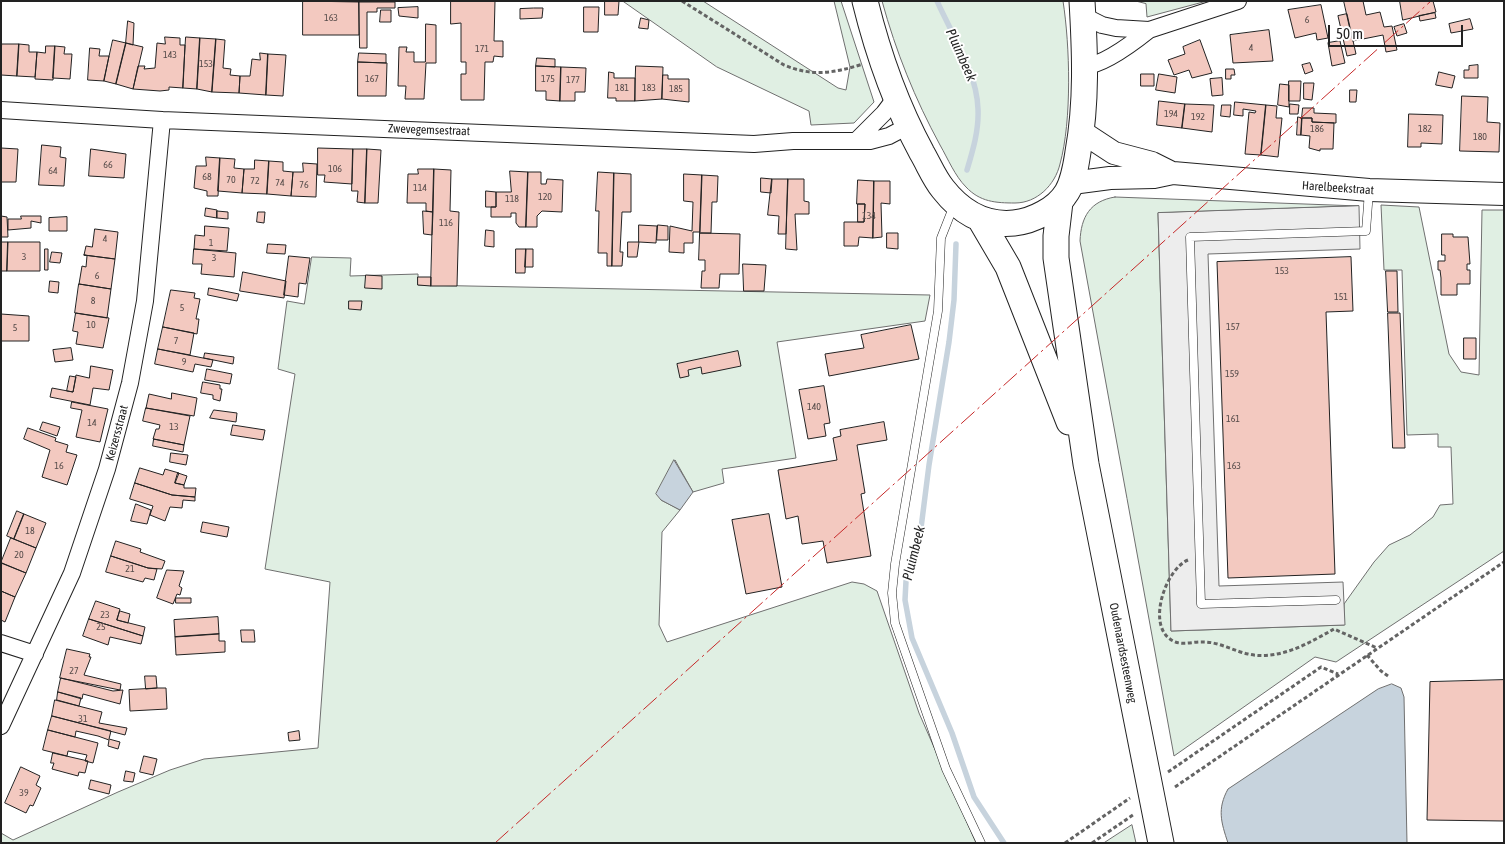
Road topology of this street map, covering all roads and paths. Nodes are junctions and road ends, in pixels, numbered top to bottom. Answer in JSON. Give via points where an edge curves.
{"nodes":[{"id":1,"x":682,"y":1,"type":"edge"},
{"id":2,"x":865,"y":1,"type":"edge"},
{"id":3,"x":1238,"y":1,"type":"edge"},
{"id":4,"x":1082,"y":10,"type":"edge"},
{"id":5,"x":1149,"y":30,"type":"junction"},
{"id":6,"x":865,"y":64,"type":"dead end"},
{"id":7,"x":1085,"y":66,"type":"junction"},
{"id":8,"x":896,"y":97,"type":"junction"},
{"id":9,"x":1,"y":110,"type":"edge"},
{"id":10,"x":162,"y":120,"type":"junction"},
{"id":11,"x":908,"y":126,"type":"junction"},
{"id":12,"x":1082,"y":132,"type":"junction"},
{"id":13,"x":857,"y":140,"type":"junction"},
{"id":14,"x":1173,"y":173,"type":"junction"},
{"id":15,"x":1369,"y":190,"type":"junction"},
{"id":16,"x":1066,"y":192,"type":"junction"},
{"id":17,"x":1504,"y":194,"type":"edge"},
{"id":18,"x":955,"y":203,"type":"junction"},
{"id":19,"x":982,"y":221,"type":"junction"},
{"id":20,"x":1086,"y":464,"type":"junction"},
{"id":21,"x":1200,"y":557,"type":"junction"},
{"id":22,"x":1504,"y":562,"type":"edge"},
{"id":23,"x":1336,"y":600,"type":"dead end"},
{"id":24,"x":1,"y":643,"type":"edge"},
{"id":25,"x":1377,"y":648,"type":"junction"},
{"id":26,"x":35,"y":654,"type":"junction"},
{"id":27,"x":1367,"y":655,"type":"junction"},
{"id":28,"x":1338,"y":674,"type":"junction"},
{"id":29,"x":1388,"y":676,"type":"dead end"},
{"id":30,"x":1,"y":726,"type":"edge"},
{"id":31,"x":1150,"y":785,"type":"junction"},
{"id":32,"x":1175,"y":787,"type":"dead end"},
{"id":33,"x":1133,"y":815,"type":"dead end"},
{"id":34,"x":981,"y":843,"type":"edge"},
{"id":35,"x":1065,"y":843,"type":"edge"},
{"id":36,"x":1092,"y":843,"type":"edge"},
{"id":37,"x":1161,"y":843,"type":"edge"}],
"edges":[{"from":1,"to":6,"type":"path","via":[[798,71],[834,73]]},
{"from":2,"to":8,"type":"main road"},
{"from":3,"to":5,"type":"street"},
{"from":4,"to":5,"type":"street","via":[[1102,25]]},
{"from":4,"to":7,"type":"main road","name":"Oudenaardsesteenweg"},
{"from":5,"to":7,"type":"street","via":[[1103,61]]},
{"from":7,"to":12,"type":"main road","name":"Oudenaardsesteenweg"},
{"from":8,"to":11,"type":"main road"},
{"from":8,"to":13,"type":"street"},
{"from":9,"to":10,"type":"street","name":"Zwevegemsestraat"},
{"from":10,"to":13,"type":"street","name":"Zwevegemsestraat","via":[[754,144]]},
{"from":10,"to":26,"type":"street","name":"Keizersstraat","via":[[145,301],[130,383],[107,469],[72,573]]},
{"from":11,"to":13,"type":"street","name":"Zwevegemsestraat","via":[[889,136],[870,141]]},
{"from":11,"to":18,"type":"main road","via":[[942,188]]},
{"from":12,"to":14,"type":"street","name":"Harelbeekstraat","via":[[1114,152]]},
{"from":12,"to":16,"type":"main road","name":"Oudenaardsesteenweg"},
{"from":14,"to":15,"type":"street","name":"Harelbeekstraat"},
{"from":14,"to":16,"type":"street","name":"Harelbeekstraat","via":[[1110,178]]},
{"from":15,"to":17,"type":"street","name":"Harelbeekstraat"},
{"from":15,"to":21,"type":"lane","via":[[1366,231],[1190,237]]},
{"from":16,"to":19,"type":"main road","via":[[1043,214],[1020,222]]},
{"from":16,"to":20,"type":"main road","name":"Oudenaardsesteenweg","via":[[1056,236],[1056,258]]},
{"from":18,"to":19,"type":"main road"},
{"from":18,"to":34,"type":"lane","via":[[941,238],[938,311],[892,593],[895,624],[920,700],[946,769]]},
{"from":19,"to":20,"type":"main road","name":"Oudenaardsesteenweg","via":[[1008,267]]},
{"from":20,"to":31,"type":"main road","name":"Oudenaardsesteenweg"},
{"from":21,"to":23,"type":"lane","via":[[1201,604]]},
{"from":21,"to":25,"type":"path","via":[[1185,562],[1164,585],[1160,611],[1162,628],[1170,639],[1186,644],[1205,642],[1251,655],[1287,653],[1334,629]]},
{"from":22,"to":25,"type":"path"},
{"from":24,"to":26,"type":"street"},
{"from":25,"to":27,"type":"path"},
{"from":26,"to":30,"type":"street","name":"Keizersstraat"},
{"from":27,"to":28,"type":"path"},
{"from":27,"to":29,"type":"path"},
{"from":28,"to":31,"type":"path","via":[[1321,667]]},
{"from":28,"to":32,"type":"path"},
{"from":31,"to":35,"type":"path"},
{"from":31,"to":37,"type":"main road","name":"Oudenaardsesteenweg"},
{"from":33,"to":36,"type":"path"}]}
